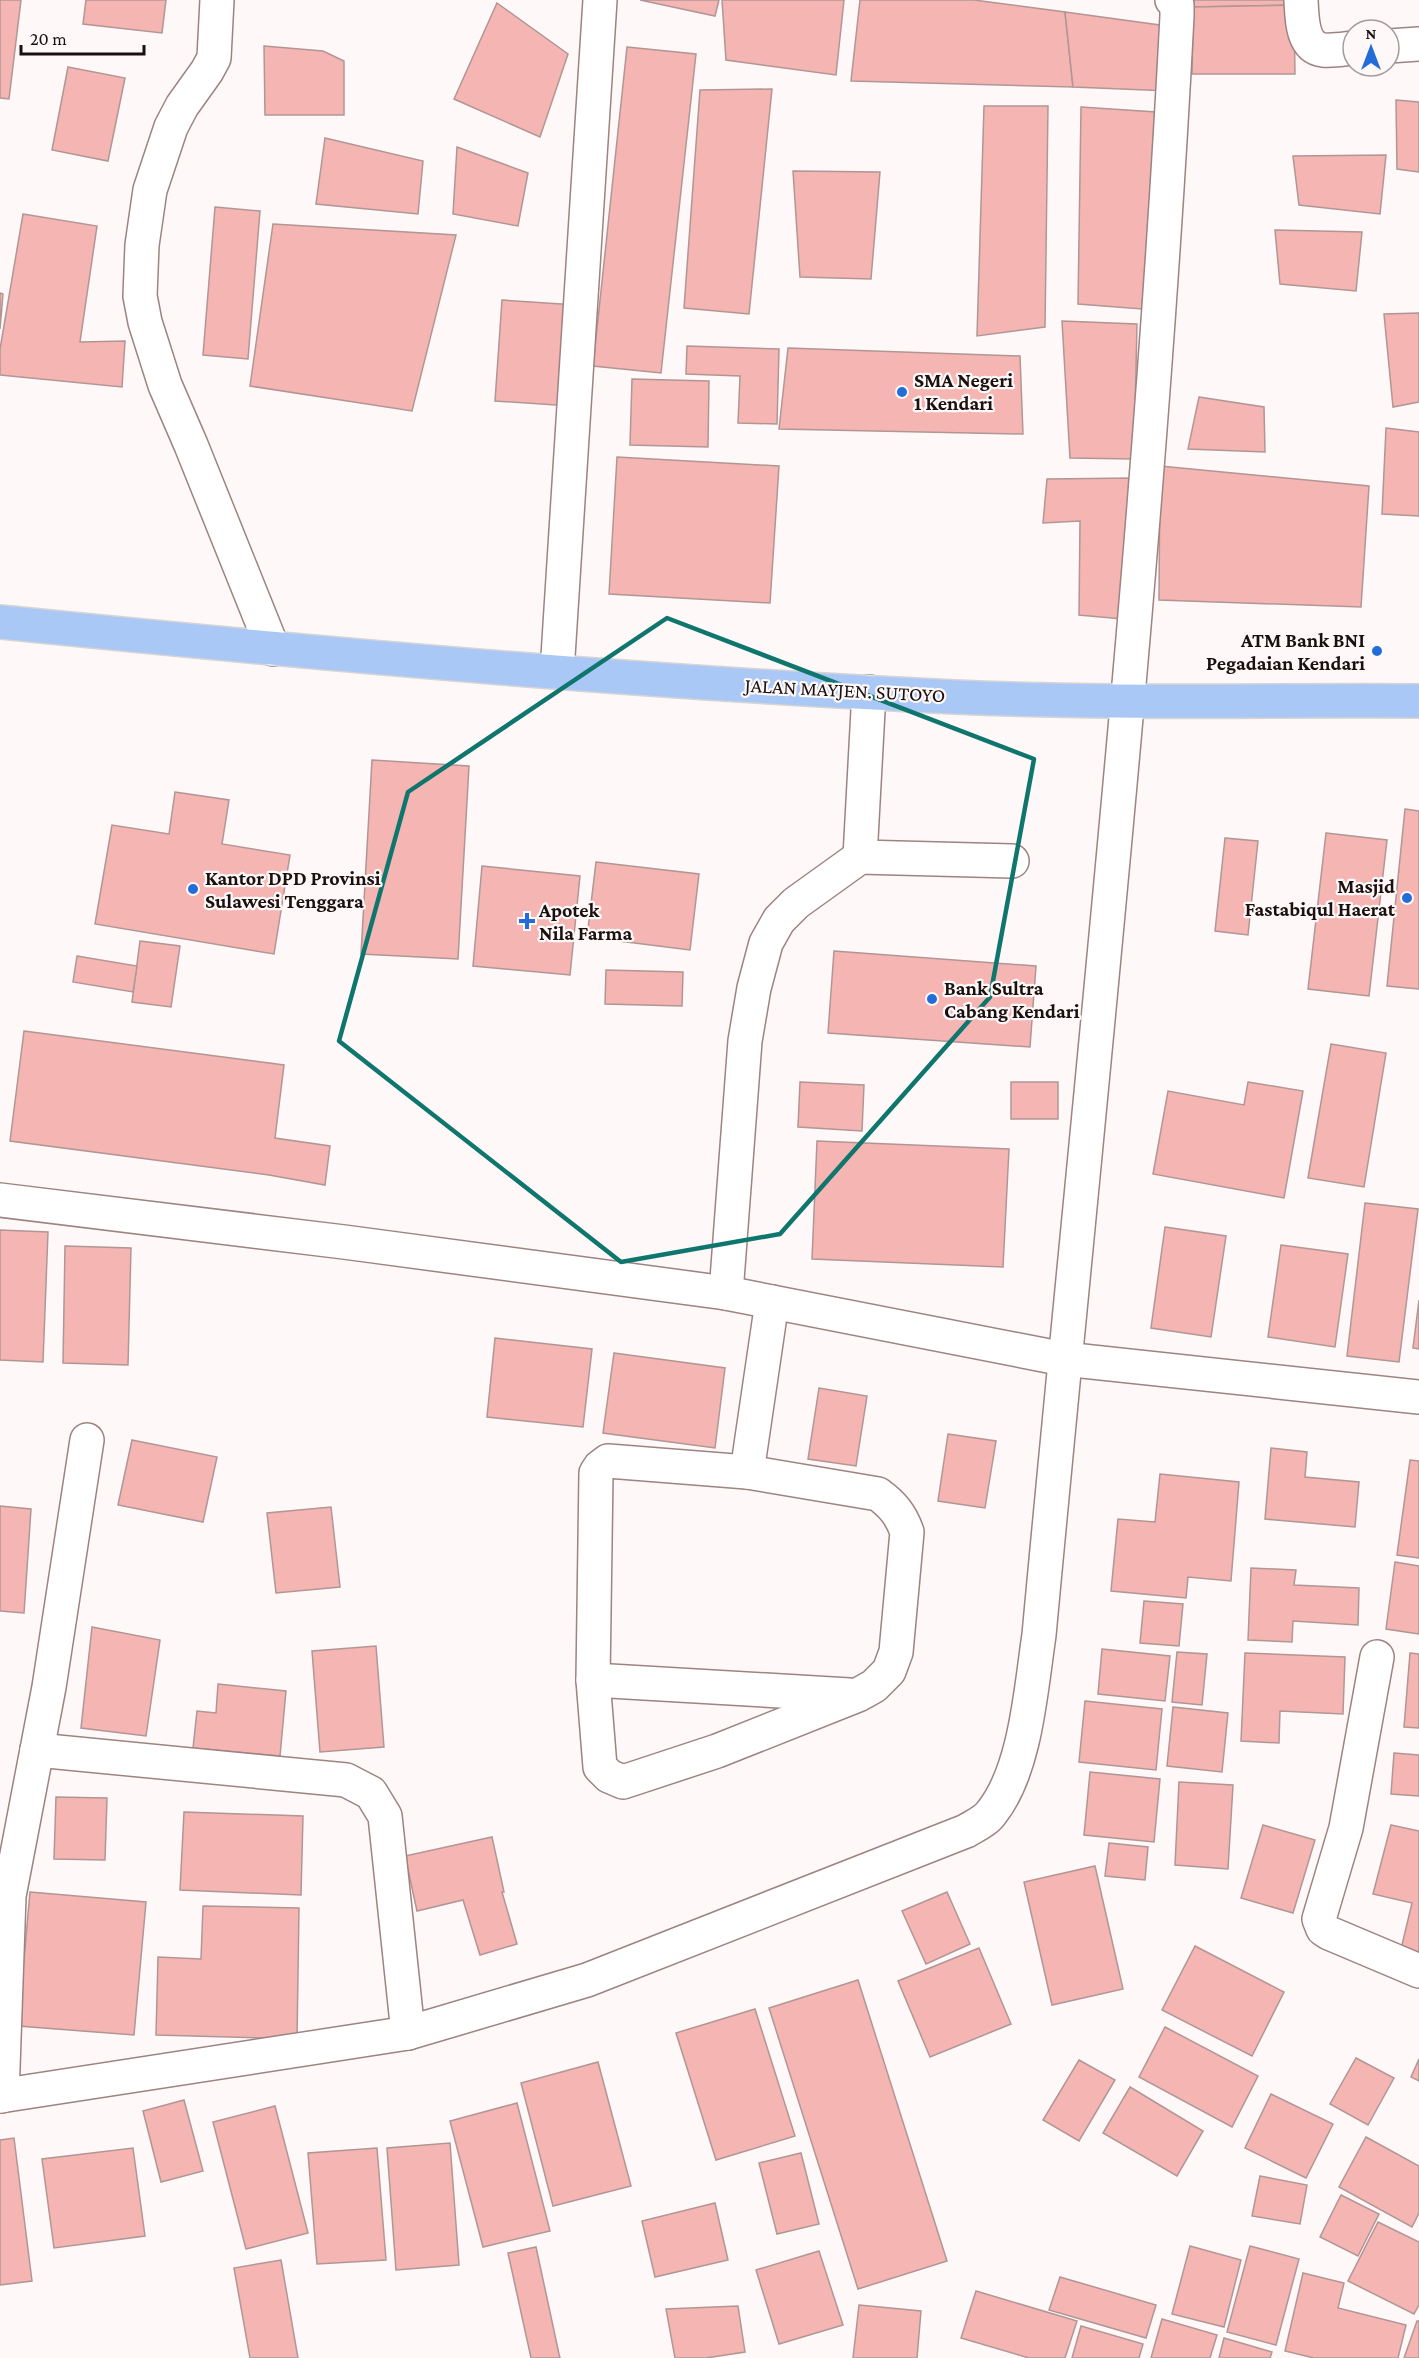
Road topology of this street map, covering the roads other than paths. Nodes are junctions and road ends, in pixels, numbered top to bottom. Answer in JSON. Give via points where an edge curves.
{"nodes":[{"id":1,"x":217,"y":0,"type":"edge"},
{"id":2,"x":600,"y":0,"type":"edge"},
{"id":3,"x":1172,"y":0,"type":"edge"},
{"id":4,"x":1301,"y":0,"type":"edge"},
{"id":5,"x":1419,"y":44,"type":"edge"},
{"id":6,"x":1401,"y":45,"type":"edge"},
{"id":7,"x":1341,"y":49,"type":"edge"},
{"id":8,"x":0,"y":622,"type":"edge"},
{"id":9,"x":273,"y":649,"type":"junction"},
{"id":10,"x":557,"y":672,"type":"junction"},
{"id":11,"x":869,"y":692,"type":"junction"},
{"id":12,"x":1419,"y":701,"type":"edge"},
{"id":13,"x":1128,"y":702,"type":"junction"},
{"id":14,"x":860,"y":857,"type":"junction"},
{"id":15,"x":1012,"y":861,"type":"dead end"},
{"id":16,"x":0,"y":1200,"type":"edge"},
{"id":17,"x":726,"y":1293,"type":"junction"},
{"id":18,"x":772,"y":1302,"type":"junction"},
{"id":19,"x":1064,"y":1359,"type":"junction"},
{"id":20,"x":1419,"y":1397,"type":"edge"},
{"id":21,"x":87,"y":1440,"type":"dead end"},
{"id":22,"x":747,"y":1472,"type":"junction"},
{"id":23,"x":1377,"y":1657,"type":"dead end"},
{"id":24,"x":593,"y":1680,"type":"junction"},
{"id":25,"x":858,"y":1695,"type":"junction"},
{"id":26,"x":37,"y":1750,"type":"junction"},
{"id":27,"x":1419,"y":1971,"type":"edge"},
{"id":28,"x":408,"y":2033,"type":"junction"},
{"id":29,"x":1,"y":2096,"type":"edge"}],
"edges":[{"from":1,"to":9,"type":"street","via":[[214,58],[171,128],[150,190],[140,296],[165,385]]},
{"from":2,"to":10,"type":"street"},
{"from":3,"to":13,"type":"street","via":[[1177,5],[1177,16],[1172,118]]},
{"from":4,"to":7,"type":"street","via":[[1304,31],[1312,45],[1322,50]]},
{"from":5,"to":6,"type":"street"},
{"from":8,"to":9,"type":"highway","name":"JALAN MAYJEN. SUTOYO"},
{"from":9,"to":10,"type":"highway","name":"JALAN MAYJEN. SUTOYO"},
{"from":10,"to":11,"type":"highway","name":"JALAN MAYJEN. SUTOYO"},
{"from":11,"to":13,"type":"highway","name":"JALAN MAYJEN. SUTOYO"},
{"from":11,"to":14,"type":"street"},
{"from":12,"to":13,"type":"highway","name":"JALAN MAYJEN. SUTOYO"},
{"from":13,"to":19,"type":"street"},
{"from":14,"to":15,"type":"street"},
{"from":14,"to":17,"type":"street","via":[[796,903],[779,920],[766,944],[744,1041]]},
{"from":16,"to":17,"type":"street"},
{"from":17,"to":18,"type":"street"},
{"from":18,"to":19,"type":"street"},
{"from":18,"to":22,"type":"street"},
{"from":19,"to":20,"type":"street"},
{"from":19,"to":28,"type":"street","via":[[1039,1635],[1024,1734],[1000,1799],[985,1820],[966,1831],[587,1980]]},
{"from":21,"to":26,"type":"street"},
{"from":22,"to":24,"type":"street","via":[[608,1461],[600,1467],[596,1473]]},
{"from":22,"to":25,"type":"street","via":[[878,1494],[902,1518],[906,1532],[896,1652],[889,1671]]},
{"from":23,"to":27,"type":"street","via":[[1346,1828],[1319,1919],[1329,1933]]},
{"from":24,"to":25,"type":"street"},
{"from":24,"to":25,"type":"street","via":[[600,1767],[623,1782],[717,1751]]},
{"from":26,"to":28,"type":"street","via":[[346,1780],[371,1793],[385,1816]]},
{"from":26,"to":29,"type":"street","via":[[9,1896]]},
{"from":28,"to":29,"type":"street"}]}
